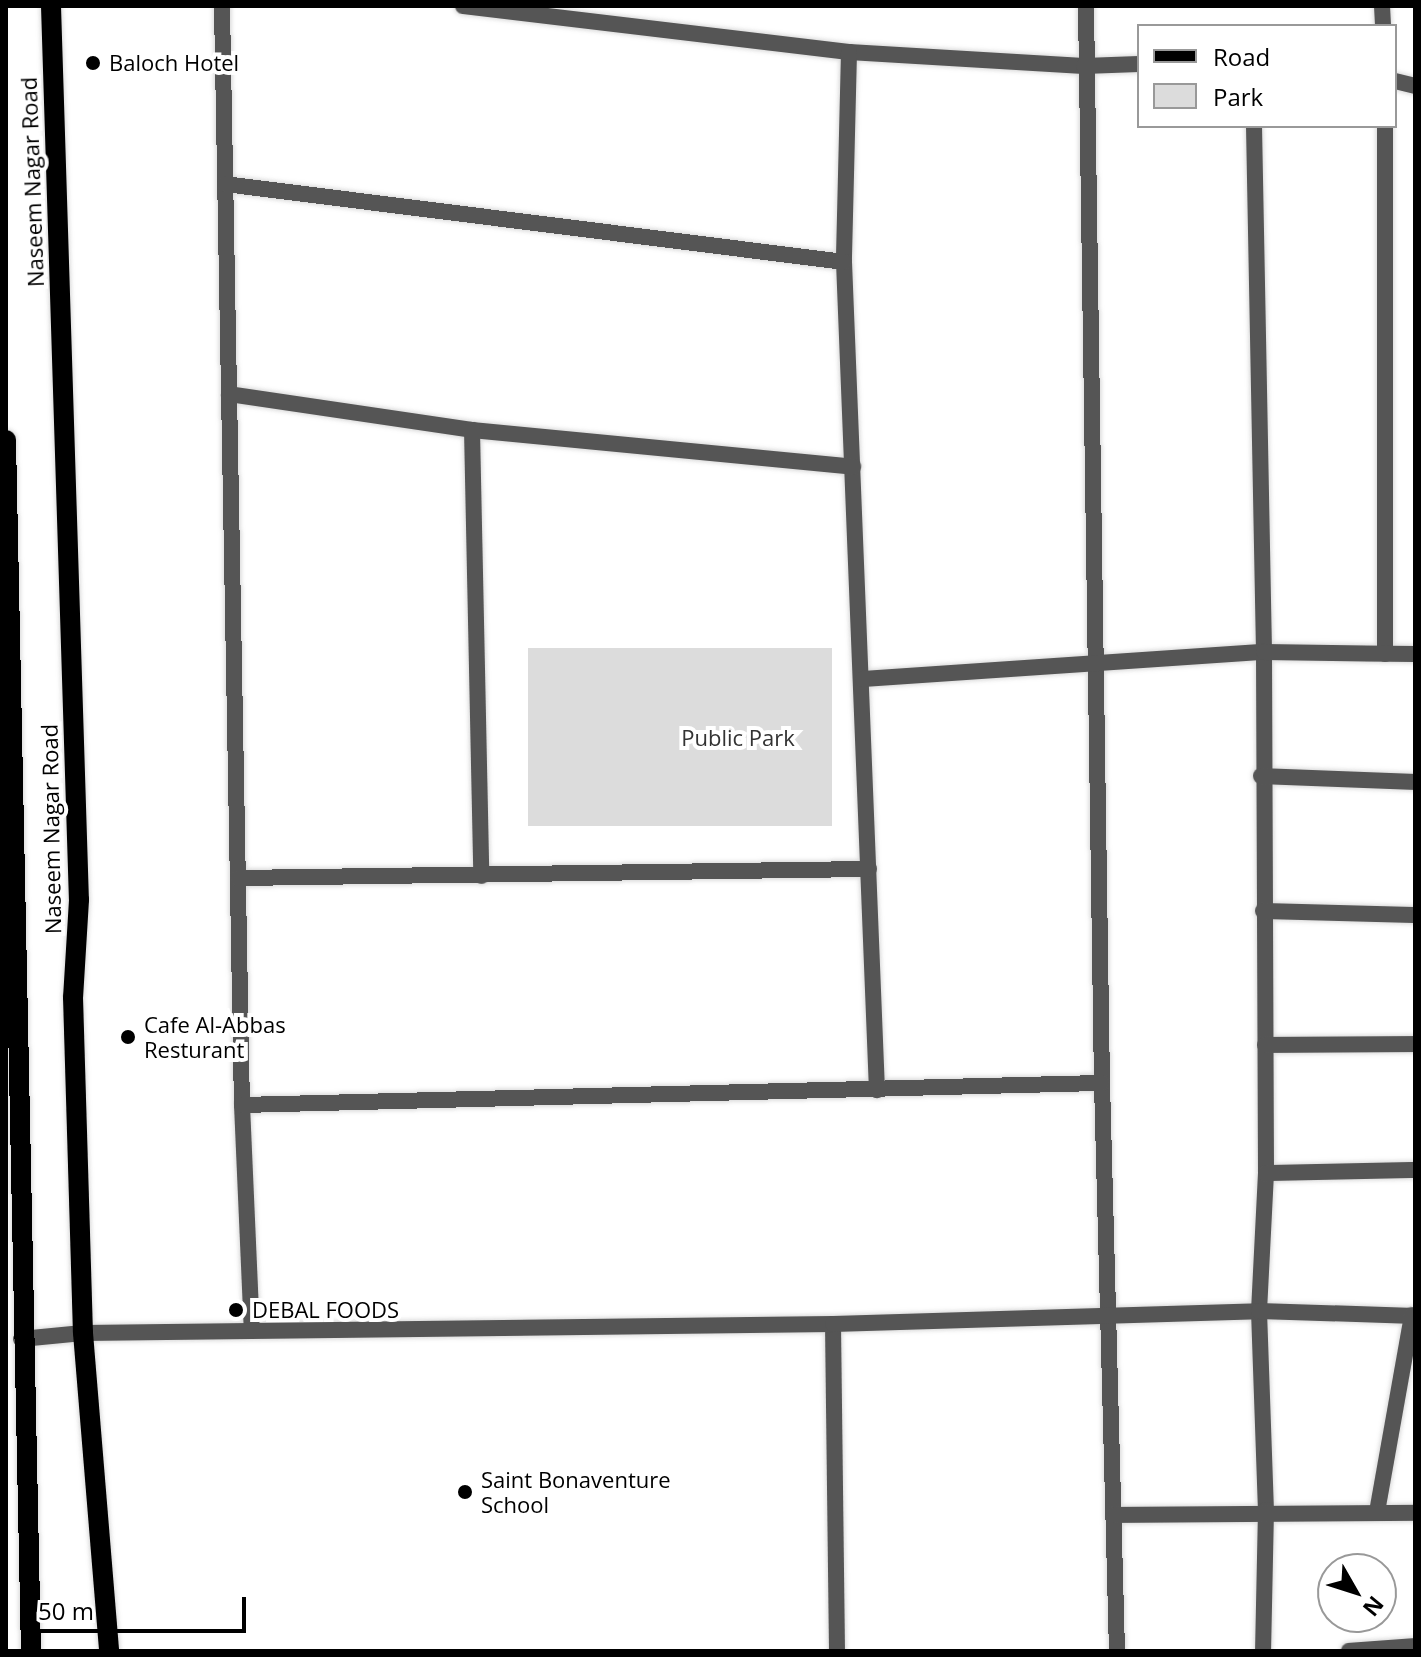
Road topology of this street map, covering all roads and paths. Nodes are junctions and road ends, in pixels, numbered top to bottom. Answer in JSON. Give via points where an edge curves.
{"nodes":[{"id":1,"x":51,"y":6,"type":"edge"},
{"id":2,"x":222,"y":6,"type":"edge"},
{"id":3,"x":463,"y":6,"type":"edge"},
{"id":4,"x":1086,"y":6,"type":"edge"},
{"id":5,"x":849,"y":52,"type":"junction"},
{"id":6,"x":1137,"y":64,"type":"edge"},
{"id":7,"x":1084,"y":66,"type":"junction"},
{"id":8,"x":1254,"y":128,"type":"edge"},
{"id":9,"x":1385,"y":128,"type":"edge"},
{"id":10,"x":225,"y":184,"type":"junction"},
{"id":11,"x":844,"y":262,"type":"junction"},
{"id":12,"x":229,"y":394,"type":"junction"},
{"id":13,"x":472,"y":430,"type":"junction"},
{"id":14,"x":6,"y":440,"type":"edge"},
{"id":15,"x":853,"y":467,"type":"junction"},
{"id":16,"x":8,"y":620,"type":"edge"},
{"id":17,"x":1264,"y":652,"type":"junction"},
{"id":18,"x":1385,"y":654,"type":"junction"},
{"id":19,"x":1415,"y":654,"type":"edge"},
{"id":20,"x":1096,"y":660,"type":"junction"},
{"id":21,"x":863,"y":679,"type":"junction"},
{"id":22,"x":1261,"y":776,"type":"junction"},
{"id":23,"x":1415,"y":782,"type":"edge"},
{"id":24,"x":869,"y":869,"type":"junction"},
{"id":25,"x":481,"y":876,"type":"junction"},
{"id":26,"x":238,"y":878,"type":"junction"},
{"id":27,"x":1263,"y":911,"type":"junction"},
{"id":28,"x":1415,"y":915,"type":"edge"},
{"id":29,"x":1415,"y":1044,"type":"edge"},
{"id":30,"x":1265,"y":1045,"type":"junction"},
{"id":31,"x":1102,"y":1083,"type":"junction"},
{"id":32,"x":877,"y":1090,"type":"junction"},
{"id":33,"x":242,"y":1105,"type":"junction"},
{"id":34,"x":1415,"y":1170,"type":"edge"},
{"id":35,"x":1266,"y":1173,"type":"junction"},
{"id":36,"x":13,"y":1292,"type":"edge"},
{"id":37,"x":1259,"y":1311,"type":"junction"},
{"id":38,"x":1109,"y":1315,"type":"junction"},
{"id":39,"x":1414,"y":1316,"type":"edge"},
{"id":40,"x":833,"y":1324,"type":"junction"},
{"id":41,"x":252,"y":1330,"type":"junction"},
{"id":42,"x":83,"y":1333,"type":"junction"},
{"id":43,"x":21,"y":1339,"type":"junction"},
{"id":44,"x":1266,"y":1510,"type":"junction"},
{"id":45,"x":1377,"y":1512,"type":"junction"},
{"id":46,"x":1415,"y":1513,"type":"edge"},
{"id":47,"x":1114,"y":1515,"type":"junction"},
{"id":48,"x":1415,"y":1646,"type":"edge"},
{"id":49,"x":31,"y":1651,"type":"edge"},
{"id":50,"x":109,"y":1651,"type":"edge"},
{"id":51,"x":837,"y":1651,"type":"edge"},
{"id":52,"x":1117,"y":1651,"type":"edge"},
{"id":53,"x":1263,"y":1651,"type":"edge"},
{"id":54,"x":1349,"y":1651,"type":"edge"}],
"edges":[{"from":1,"to":42,"type":"main road","name":"Naseem Nagar Road","via":[[79,900],[73,997]]},
{"from":2,"to":10,"type":"street"},
{"from":3,"to":5,"type":"street"},
{"from":4,"to":7,"type":"street"},
{"from":5,"to":7,"type":"street"},
{"from":5,"to":11,"type":"street"},
{"from":6,"to":7,"type":"street"},
{"from":7,"to":20,"type":"street"},
{"from":8,"to":17,"type":"street"},
{"from":9,"to":18,"type":"street"},
{"from":10,"to":11,"type":"street"},
{"from":10,"to":12,"type":"street"},
{"from":11,"to":15,"type":"street"},
{"from":12,"to":13,"type":"street"},
{"from":12,"to":26,"type":"street"},
{"from":13,"to":15,"type":"street"},
{"from":13,"to":25,"type":"street"},
{"from":14,"to":16,"type":"main road","name":"Naseem Nagar Road"},
{"from":15,"to":21,"type":"street"},
{"from":16,"to":36,"type":"main road","name":"Naseem Nagar Road"},
{"from":17,"to":18,"type":"street"},
{"from":17,"to":20,"type":"street"},
{"from":17,"to":22,"type":"street"},
{"from":18,"to":19,"type":"street"},
{"from":20,"to":21,"type":"street"},
{"from":20,"to":31,"type":"street"},
{"from":21,"to":24,"type":"street"},
{"from":22,"to":23,"type":"street"},
{"from":22,"to":27,"type":"street"},
{"from":24,"to":25,"type":"street"},
{"from":24,"to":32,"type":"street"},
{"from":25,"to":26,"type":"street"},
{"from":26,"to":33,"type":"street"},
{"from":27,"to":28,"type":"street"},
{"from":27,"to":30,"type":"street"},
{"from":29,"to":30,"type":"street"},
{"from":30,"to":35,"type":"street"},
{"from":31,"to":32,"type":"street"},
{"from":31,"to":38,"type":"street"},
{"from":32,"to":33,"type":"street"},
{"from":33,"to":41,"type":"street"},
{"from":34,"to":35,"type":"street"},
{"from":35,"to":37,"type":"street"},
{"from":36,"to":43,"type":"main road","name":"Naseem Nagar Road"},
{"from":37,"to":38,"type":"street"},
{"from":37,"to":39,"type":"street"},
{"from":37,"to":44,"type":"street"},
{"from":38,"to":40,"type":"street"},
{"from":38,"to":47,"type":"street"},
{"from":39,"to":45,"type":"street"},
{"from":40,"to":41,"type":"street"},
{"from":40,"to":51,"type":"street"},
{"from":41,"to":42,"type":"street"},
{"from":42,"to":43,"type":"street"},
{"from":42,"to":50,"type":"main road","name":"Naseem Nagar Road"},
{"from":43,"to":49,"type":"main road","name":"Naseem Nagar Road"},
{"from":44,"to":45,"type":"street"},
{"from":44,"to":47,"type":"street"},
{"from":44,"to":53,"type":"street"},
{"from":45,"to":46,"type":"street"},
{"from":47,"to":52,"type":"street"},
{"from":48,"to":54,"type":"street"}]}
